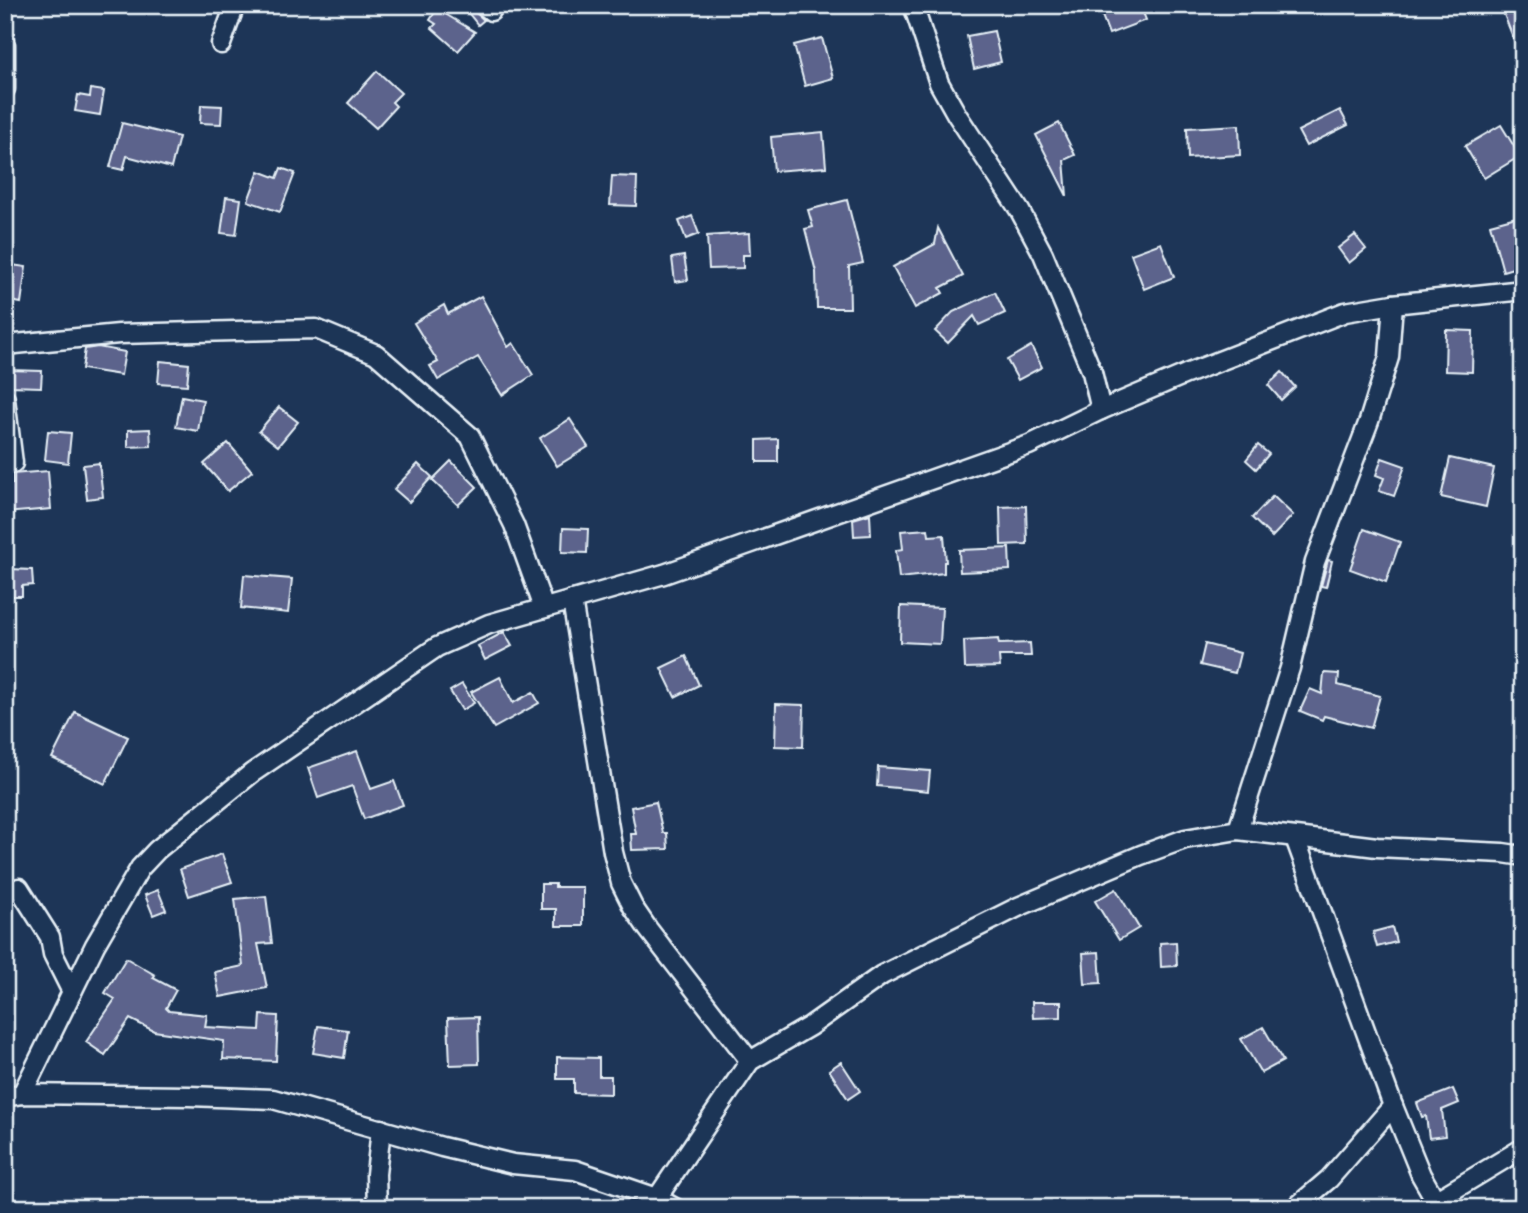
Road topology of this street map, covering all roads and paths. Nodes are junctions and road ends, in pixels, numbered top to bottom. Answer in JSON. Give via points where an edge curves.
{"nodes":[{"id":1,"x":235,"y":5,"type":"edge"},
{"id":2,"x":913,"y":5,"type":"edge"},
{"id":3,"x":220,"y":44,"type":"dead end"},
{"id":4,"x":5,"y":46,"type":"edge"},
{"id":5,"x":5,"y":89,"type":"edge"},
{"id":6,"x":1523,"y":290,"type":"edge"},
{"id":7,"x":1393,"y":304,"type":"junction"},
{"id":8,"x":5,"y":345,"type":"edge"},
{"id":9,"x":5,"y":399,"type":"edge"},
{"id":10,"x":1101,"y":410,"type":"junction"},
{"id":11,"x":13,"y":463,"type":"dead end"},
{"id":12,"x":572,"y":600,"type":"junction"},
{"id":13,"x":544,"y":608,"type":"junction"},
{"id":14,"x":1238,"y":830,"type":"junction"},
{"id":15,"x":1295,"y":838,"type":"junction"},
{"id":16,"x":1523,"y":856,"type":"edge"},
{"id":17,"x":19,"y":888,"type":"dead end"},
{"id":18,"x":72,"y":992,"type":"junction"},
{"id":19,"x":750,"y":1061,"type":"junction"},
{"id":20,"x":14,"y":1096,"type":"edge"},
{"id":21,"x":1393,"y":1106,"type":"junction"},
{"id":22,"x":381,"y":1129,"type":"junction"},
{"id":23,"x":1523,"y":1148,"type":"edge"},
{"id":24,"x":657,"y":1198,"type":"junction"},
{"id":25,"x":1437,"y":1204,"type":"edge"},
{"id":26,"x":377,"y":1208,"type":"edge"},
{"id":27,"x":676,"y":1208,"type":"edge"},
{"id":28,"x":1295,"y":1208,"type":"edge"}],
"edges":[{"from":1,"to":3,"type":"street"},
{"from":2,"to":10,"type":"street","via":[[939,83],[1043,254],[1092,372]]},
{"from":4,"to":5,"type":"street"},
{"from":6,"to":7,"type":"street"},
{"from":7,"to":10,"type":"street","via":[[1345,312]]},
{"from":7,"to":14,"type":"street","via":[[1389,357],[1315,562],[1290,668]]},
{"from":8,"to":13,"type":"street","via":[[119,334],[316,329],[376,354],[470,436],[514,525]]},
{"from":9,"to":11,"type":"street"},
{"from":10,"to":12,"type":"street","via":[[1029,445],[676,570]]},
{"from":12,"to":13,"type":"street"},
{"from":12,"to":19,"type":"street","via":[[621,883],[648,929]]},
{"from":13,"to":18,"type":"street","via":[[489,624],[437,647],[252,773],[157,850],[119,901]]},
{"from":14,"to":15,"type":"street"},
{"from":14,"to":19,"type":"street","via":[[1185,839],[1018,908],[882,975]]},
{"from":15,"to":16,"type":"street"},
{"from":15,"to":21,"type":"street"},
{"from":17,"to":18,"type":"street","via":[[50,937],[53,954]]},
{"from":18,"to":20,"type":"street"},
{"from":19,"to":24,"type":"street"},
{"from":20,"to":22,"type":"street","via":[[273,1099]]},
{"from":21,"to":25,"type":"street"},
{"from":21,"to":28,"type":"street","via":[[1329,1179]]},
{"from":22,"to":24,"type":"street","via":[[513,1164],[575,1170]]},
{"from":22,"to":26,"type":"street"},
{"from":23,"to":25,"type":"street"},
{"from":24,"to":27,"type":"street"}]}
